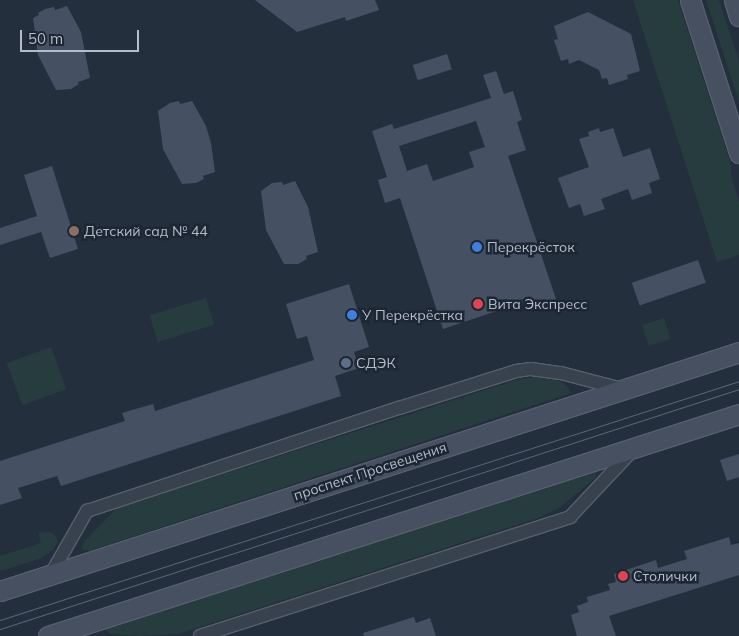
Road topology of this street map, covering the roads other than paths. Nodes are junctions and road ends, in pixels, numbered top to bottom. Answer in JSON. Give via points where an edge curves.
{"nodes":[{"id":1,"x":690,"y":0,"type":"edge"},
{"id":2,"x":734,"y":0,"type":"edge"},
{"id":3,"x":739,"y":16,"type":"edge"},
{"id":4,"x":739,"y":153,"type":"edge"},
{"id":5,"x":739,"y":352,"type":"edge"},
{"id":6,"x":624,"y":389,"type":"junction"},
{"id":7,"x":739,"y":414,"type":"edge"},
{"id":8,"x":636,"y":447,"type":"junction"},
{"id":9,"x":51,"y":574,"type":"junction"},
{"id":10,"x":0,"y":591,"type":"edge"},
{"id":11,"x":48,"y":636,"type":"edge"},
{"id":12,"x":200,"y":636,"type":"edge"}],
"edges":[{"from":1,"to":4,"type":"main road"},
{"from":2,"to":3,"type":"main road"},
{"from":5,"to":6,"type":"main road","name":"проспект Просвещения"},
{"from":6,"to":9,"type":"main road","name":"проспект Просвещения"},
{"from":6,"to":9,"type":"street","via":[[531,369],[399,408],[87,511]]},
{"from":7,"to":8,"type":"main road"},
{"from":8,"to":11,"type":"main road"},
{"from":8,"to":12,"type":"street","via":[[570,517]]},
{"from":9,"to":10,"type":"main road","name":"проспект Просвещения"}]}
